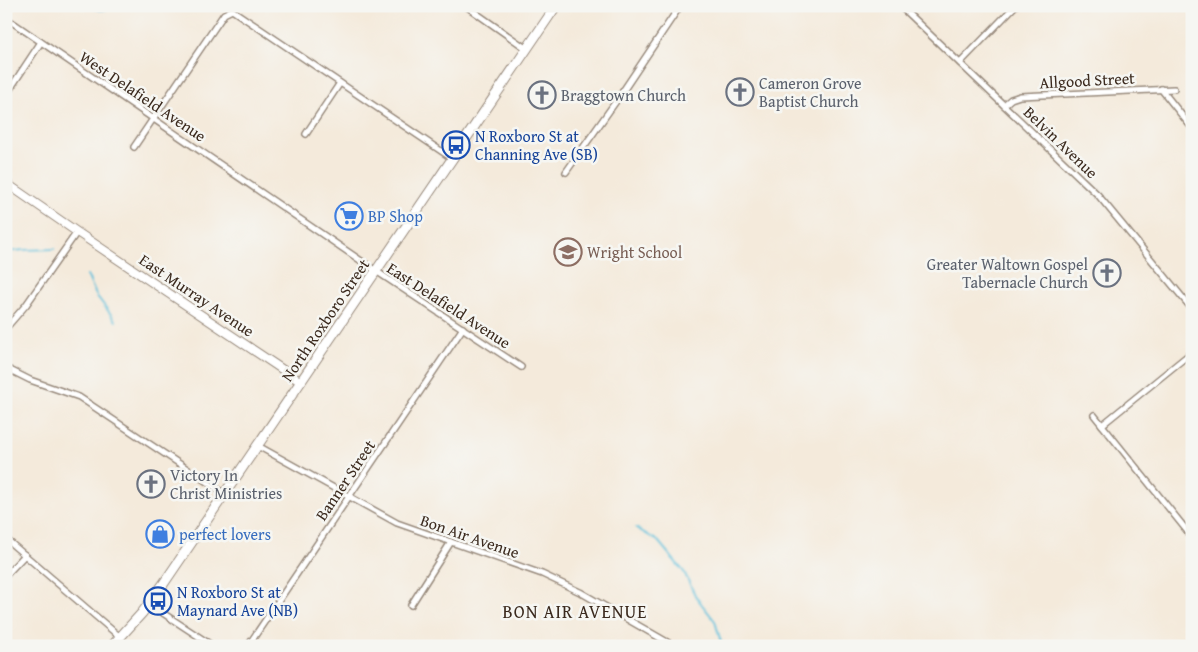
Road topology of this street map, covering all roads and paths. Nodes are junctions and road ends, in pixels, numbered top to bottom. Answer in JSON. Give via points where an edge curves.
{"nodes":[{"id":1,"x":466,"y":6,"type":"edge"},
{"id":2,"x":556,"y":6,"type":"edge"},
{"id":3,"x":680,"y":6,"type":"edge"},
{"id":4,"x":900,"y":6,"type":"edge"},
{"id":5,"x":1015,"y":6,"type":"edge"},
{"id":6,"x":6,"y":18,"type":"edge"},
{"id":7,"x":41,"y":42,"type":"junction"},
{"id":8,"x":527,"y":49,"type":"junction"},
{"id":9,"x":960,"y":63,"type":"junction"},
{"id":10,"x":340,"y":83,"type":"junction"},
{"id":11,"x":1160,"y":89,"type":"junction"},
{"id":12,"x":1174,"y":89,"type":"dead end"},
{"id":13,"x":6,"y":95,"type":"edge"},
{"id":14,"x":1004,"y":105,"type":"junction"},
{"id":15,"x":153,"y":119,"type":"junction"},
{"id":16,"x":1192,"y":128,"type":"edge"},
{"id":17,"x":306,"y":134,"type":"dead end"},
{"id":18,"x":134,"y":147,"type":"dead end"},
{"id":19,"x":452,"y":159,"type":"junction"},
{"id":20,"x":566,"y":172,"type":"dead end"},
{"id":21,"x":6,"y":183,"type":"edge"},
{"id":22,"x":265,"y":195,"type":"joint"},
{"id":23,"x":77,"y":232,"type":"junction"},
{"id":24,"x":376,"y":271,"type":"junction"},
{"id":25,"x":1192,"y":309,"type":"edge"},
{"id":26,"x":6,"y":328,"type":"edge"},
{"id":27,"x":463,"y":328,"type":"junction"},
{"id":28,"x":1192,"y":352,"type":"edge"},
{"id":29,"x":521,"y":367,"type":"dead end"},
{"id":30,"x":6,"y":368,"type":"edge"},
{"id":31,"x":301,"y":382,"type":"junction"},
{"id":32,"x":1094,"y":415,"type":"dead end"},
{"id":33,"x":1102,"y":425,"type":"junction"},
{"id":34,"x":258,"y":446,"type":"junction"},
{"id":35,"x":225,"y":494,"type":"junction"},
{"id":36,"x":349,"y":496,"type":"junction"},
{"id":37,"x":1192,"y":537,"type":"edge"},
{"id":38,"x":6,"y":539,"type":"edge"},
{"id":39,"x":451,"y":542,"type":"junction"},
{"id":40,"x":25,"y":555,"type":"junction"},
{"id":41,"x":6,"y":575,"type":"edge"},
{"id":42,"x":149,"y":604,"type":"junction"},
{"id":43,"x":411,"y":605,"type":"dead end"},
{"id":44,"x":120,"y":637,"type":"junction"},
{"id":45,"x":112,"y":646,"type":"edge"},
{"id":46,"x":213,"y":646,"type":"edge"},
{"id":47,"x":248,"y":646,"type":"edge"},
{"id":48,"x":674,"y":646,"type":"edge"}],
"edges":[{"from":1,"to":8,"type":"street"},
{"from":2,"to":8,"type":"main road","name":"North Roxboro Street"},
{"from":3,"to":20,"type":"street"},
{"from":4,"to":9,"type":"street","name":"Belvin Avenue"},
{"from":5,"to":9,"type":"street"},
{"from":6,"to":7,"type":"street","name":"West Delafield Avenue"},
{"from":7,"to":13,"type":"street"},
{"from":7,"to":15,"type":"street","name":"West Delafield Avenue"},
{"from":8,"to":19,"type":"main road","name":"North Roxboro Street"},
{"from":9,"to":14,"type":"street","name":"Belvin Avenue"},
{"from":10,"to":15,"type":"street","via":[[232,10],[224,14]]},
{"from":10,"to":17,"type":"street"},
{"from":10,"to":19,"type":"street"},
{"from":11,"to":12,"type":"street","name":"Allgood Street"},
{"from":11,"to":14,"type":"street","name":"Allgood Street","via":[[1020,96]]},
{"from":11,"to":16,"type":"street"},
{"from":14,"to":25,"type":"street","name":"Belvin Avenue","via":[[1098,195]]},
{"from":15,"to":18,"type":"street"},
{"from":15,"to":22,"type":"street","name":"West Delafield Avenue"},
{"from":19,"to":24,"type":"main road","name":"North Roxboro Street"},
{"from":21,"to":23,"type":"street","name":"East Murray Avenue"},
{"from":22,"to":24,"type":"street","name":"East Delafield Avenue"},
{"from":23,"to":26,"type":"street"},
{"from":23,"to":31,"type":"street","name":"East Murray Avenue"},
{"from":24,"to":27,"type":"street","name":"East Delafield Avenue"},
{"from":24,"to":31,"type":"main road","name":"North Roxboro Street"},
{"from":27,"to":29,"type":"street","name":"East Delafield Avenue"},
{"from":27,"to":36,"type":"street","name":"Banner Street"},
{"from":28,"to":33,"type":"street"},
{"from":30,"to":35,"type":"street","via":[[79,397]]},
{"from":31,"to":34,"type":"main road","name":"North Roxboro Street"},
{"from":32,"to":33,"type":"street"},
{"from":33,"to":37,"type":"street"},
{"from":34,"to":35,"type":"main road","name":"North Roxboro Street"},
{"from":34,"to":36,"type":"street","name":"Bon Air Avenue"},
{"from":35,"to":42,"type":"main road","name":"North Roxboro Street"},
{"from":36,"to":39,"type":"street","name":"Bon Air Avenue","via":[[397,523]]},
{"from":36,"to":47,"type":"street","name":"Banner Street"},
{"from":38,"to":40,"type":"street"},
{"from":39,"to":43,"type":"street"},
{"from":39,"to":48,"type":"street","name":"Bon Air Avenue","via":[[562,583]]},
{"from":40,"to":41,"type":"street"},
{"from":40,"to":44,"type":"street"},
{"from":42,"to":44,"type":"main road","name":"North Roxboro Street"},
{"from":42,"to":46,"type":"street"},
{"from":44,"to":45,"type":"main road","name":"North Roxboro Street"}]}
